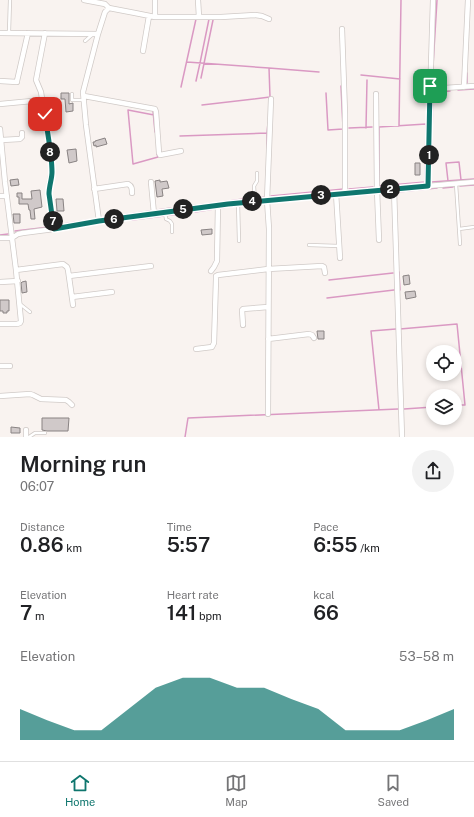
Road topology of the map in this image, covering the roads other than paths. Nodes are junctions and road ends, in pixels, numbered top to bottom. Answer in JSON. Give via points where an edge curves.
{"nodes":[{"id":1,"x":10,"y":0,"type":"edge"},
{"id":2,"x":84,"y":0,"type":"edge"},
{"id":3,"x":155,"y":0,"type":"edge"},
{"id":4,"x":198,"y":0,"type":"edge"},
{"id":5,"x":433,"y":0,"type":"edge"},
{"id":6,"x":468,"y":0,"type":"edge"},
{"id":7,"x":109,"y":8,"type":"junction"},
{"id":8,"x":149,"y":16,"type":"junction"},
{"id":9,"x":155,"y":16,"type":"junction"},
{"id":10,"x":199,"y":17,"type":"junction"},
{"id":11,"x":269,"y":19,"type":"dead end"},
{"id":12,"x":342,"y":29,"type":"dead end"},
{"id":13,"x":0,"y":33,"type":"edge"},
{"id":14,"x":10,"y":33,"type":"junction"},
{"id":15,"x":28,"y":33,"type":"junction"},
{"id":16,"x":45,"y":33,"type":"junction"},
{"id":17,"x":96,"y":34,"type":"junction"},
{"id":18,"x":85,"y":41,"type":"dead end"},
{"id":19,"x":143,"y":51,"type":"dead end"},
{"id":20,"x":0,"y":81,"type":"edge"},
{"id":21,"x":474,"y":86,"type":"edge"},
{"id":22,"x":464,"y":87,"type":"junction"},
{"id":23,"x":430,"y":89,"type":"junction"},
{"id":24,"x":72,"y":94,"type":"dead end"},
{"id":25,"x":376,"y":94,"type":"dead end"},
{"id":26,"x":84,"y":98,"type":"junction"},
{"id":27,"x":271,"y":99,"type":"dead end"},
{"id":28,"x":32,"y":101,"type":"dead end"},
{"id":29,"x":0,"y":104,"type":"edge"},
{"id":30,"x":0,"y":129,"type":"edge"},
{"id":31,"x":0,"y":132,"type":"edge"},
{"id":32,"x":22,"y":133,"type":"dead end"},
{"id":33,"x":2,"y":140,"type":"junction"},
{"id":34,"x":181,"y":151,"type":"dead end"},
{"id":35,"x":257,"y":173,"type":"dead end"},
{"id":36,"x":151,"y":182,"type":"dead end"},
{"id":37,"x":474,"y":182,"type":"edge"},
{"id":38,"x":456,"y":183,"type":"junction"},
{"id":39,"x":428,"y":186,"type":"junction"},
{"id":40,"x":94,"y":188,"type":"junction"},
{"id":41,"x":394,"y":189,"type":"junction"},
{"id":42,"x":377,"y":190,"type":"junction"},
{"id":43,"x":132,"y":193,"type":"dead end"},
{"id":44,"x":336,"y":193,"type":"junction"},
{"id":45,"x":345,"y":193,"type":"junction"},
{"id":46,"x":0,"y":196,"type":"edge"},
{"id":47,"x":7,"y":196,"type":"junction"},
{"id":48,"x":267,"y":200,"type":"junction"},
{"id":49,"x":255,"y":201,"type":"junction"},
{"id":50,"x":238,"y":203,"type":"junction"},
{"id":51,"x":218,"y":205,"type":"junction"},
{"id":52,"x":165,"y":212,"type":"junction"},
{"id":53,"x":154,"y":214,"type":"junction"},
{"id":54,"x":99,"y":221,"type":"junction"},
{"id":55,"x":474,"y":227,"type":"edge"},
{"id":56,"x":459,"y":228,"type":"junction"},
{"id":57,"x":54,"y":229,"type":"junction"},
{"id":58,"x":172,"y":232,"type":"dead end"},
{"id":59,"x":0,"y":238,"type":"edge"},
{"id":60,"x":12,"y":238,"type":"junction"},
{"id":61,"x":380,"y":240,"type":"dead end"},
{"id":62,"x":239,"y":241,"type":"dead end"},
{"id":63,"x":460,"y":244,"type":"dead end"},
{"id":64,"x":309,"y":245,"type":"dead end"},
{"id":65,"x":339,"y":246,"type":"junction"},
{"id":66,"x":340,"y":258,"type":"dead end"},
{"id":67,"x":151,"y":266,"type":"dead end"},
{"id":68,"x":268,"y":269,"type":"junction"},
{"id":69,"x":16,"y":270,"type":"junction"},
{"id":70,"x":211,"y":271,"type":"dead end"},
{"id":71,"x":325,"y":273,"type":"dead end"},
{"id":72,"x":68,"y":276,"type":"junction"},
{"id":73,"x":18,"y":281,"type":"junction"},
{"id":74,"x":0,"y":282,"type":"edge"},
{"id":75,"x":112,"y":292,"type":"dead end"},
{"id":76,"x":72,"y":297,"type":"junction"},
{"id":77,"x":20,"y":304,"type":"junction"},
{"id":78,"x":73,"y":305,"type":"dead end"},
{"id":79,"x":268,"y":307,"type":"junction"},
{"id":80,"x":30,"y":312,"type":"dead end"},
{"id":81,"x":0,"y":324,"type":"edge"},
{"id":82,"x":243,"y":325,"type":"dead end"},
{"id":83,"x":314,"y":338,"type":"dead end"},
{"id":84,"x":268,"y":339,"type":"junction"},
{"id":85,"x":196,"y":349,"type":"dead end"},
{"id":86,"x":0,"y":366,"type":"edge"},
{"id":87,"x":10,"y":366,"type":"dead end"},
{"id":88,"x":0,"y":396,"type":"edge"},
{"id":89,"x":72,"y":405,"type":"dead end"},
{"id":90,"x":268,"y":414,"type":"dead end"},
{"id":91,"x":26,"y":430,"type":"dead end"},
{"id":92,"x":45,"y":433,"type":"dead end"},
{"id":93,"x":27,"y":437,"type":"edge"},
{"id":94,"x":402,"y":437,"type":"edge"}],
"edges":[{"from":1,"to":14,"type":"lane"},
{"from":2,"to":7,"type":"street","via":[[105,4]]},
{"from":3,"to":9,"type":"street"},
{"from":4,"to":10,"type":"street"},
{"from":5,"to":23,"type":"street"},
{"from":6,"to":22,"type":"street"},
{"from":7,"to":8,"type":"street"},
{"from":7,"to":17,"type":"street"},
{"from":8,"to":9,"type":"street"},
{"from":8,"to":19,"type":"street"},
{"from":9,"to":10,"type":"street"},
{"from":10,"to":11,"type":"street","via":[[255,15]]},
{"from":12,"to":45,"type":"street"},
{"from":13,"to":14,"type":"street"},
{"from":14,"to":15,"type":"street"},
{"from":15,"to":16,"type":"street"},
{"from":15,"to":20,"type":"street","via":[[17,82]]},
{"from":16,"to":17,"type":"street"},
{"from":16,"to":57,"type":"street","via":[[36,80],[41,92],[52,164],[49,194]]},
{"from":17,"to":18,"type":"lane"},
{"from":17,"to":26,"type":"street","via":[[84,87]]},
{"from":21,"to":22,"type":"street"},
{"from":22,"to":23,"type":"street"},
{"from":23,"to":39,"type":"street"},
{"from":24,"to":26,"type":"lane","via":[[72,100]]},
{"from":25,"to":42,"type":"street"},
{"from":26,"to":34,"type":"street","via":[[155,109],[160,155]]},
{"from":26,"to":40,"type":"street"},
{"from":27,"to":48,"type":"street"},
{"from":28,"to":29,"type":"street"},
{"from":30,"to":31,"type":"street"},
{"from":31,"to":33,"type":"street"},
{"from":32,"to":33,"type":"street","via":[[20,139]]},
{"from":33,"to":47,"type":"street"},
{"from":35,"to":49,"type":"lane","via":[[254,186]]},
{"from":36,"to":53,"type":"street"},
{"from":37,"to":38,"type":"street"},
{"from":38,"to":39,"type":"street"},
{"from":38,"to":56,"type":"lane"},
{"from":39,"to":41,"type":"street"},
{"from":40,"to":43,"type":"street","via":[[128,184],[132,187]]},
{"from":40,"to":54,"type":"street"},
{"from":41,"to":42,"type":"street"},
{"from":41,"to":94,"type":"street"},
{"from":42,"to":45,"type":"street"},
{"from":42,"to":61,"type":"street"},
{"from":44,"to":45,"type":"street"},
{"from":44,"to":48,"type":"street"},
{"from":44,"to":65,"type":"street"},
{"from":46,"to":47,"type":"street"},
{"from":47,"to":60,"type":"street"},
{"from":48,"to":49,"type":"street"},
{"from":48,"to":68,"type":"street"},
{"from":49,"to":50,"type":"street"},
{"from":50,"to":51,"type":"street"},
{"from":50,"to":62,"type":"lane"},
{"from":51,"to":52,"type":"street"},
{"from":51,"to":70,"type":"street","via":[[217,261]]},
{"from":52,"to":53,"type":"street"},
{"from":52,"to":58,"type":"lane","via":[[166,219],[172,224]]},
{"from":53,"to":54,"type":"street"},
{"from":54,"to":57,"type":"street"},
{"from":55,"to":56,"type":"lane"},
{"from":56,"to":63,"type":"lane"},
{"from":57,"to":60,"type":"street","via":[[18,234]]},
{"from":59,"to":60,"type":"street"},
{"from":60,"to":69,"type":"street"},
{"from":64,"to":65,"type":"lane"},
{"from":65,"to":66,"type":"street"},
{"from":67,"to":72,"type":"street"},
{"from":68,"to":71,"type":"street","via":[[322,266]]},
{"from":68,"to":79,"type":"street"},
{"from":68,"to":85,"type":"street","via":[[216,276],[214,343],[212,347]]},
{"from":69,"to":72,"type":"street","via":[[63,264],[67,267]]},
{"from":69,"to":73,"type":"street"},
{"from":72,"to":76,"type":"street"},
{"from":73,"to":74,"type":"street"},
{"from":73,"to":77,"type":"street"},
{"from":75,"to":76,"type":"street"},
{"from":76,"to":78,"type":"street"},
{"from":77,"to":80,"type":"lane"},
{"from":77,"to":81,"type":"street","via":[[20,323]]},
{"from":79,"to":82,"type":"street","via":[[243,309]]},
{"from":79,"to":84,"type":"street"},
{"from":83,"to":84,"type":"street","via":[[309,334]]},
{"from":84,"to":90,"type":"street"},
{"from":86,"to":87,"type":"street"},
{"from":88,"to":89,"type":"street","via":[[31,394],[41,399],[66,400]]},
{"from":91,"to":93,"type":"street"},
{"from":92,"to":93,"type":"lane","via":[[35,433]]}]}
